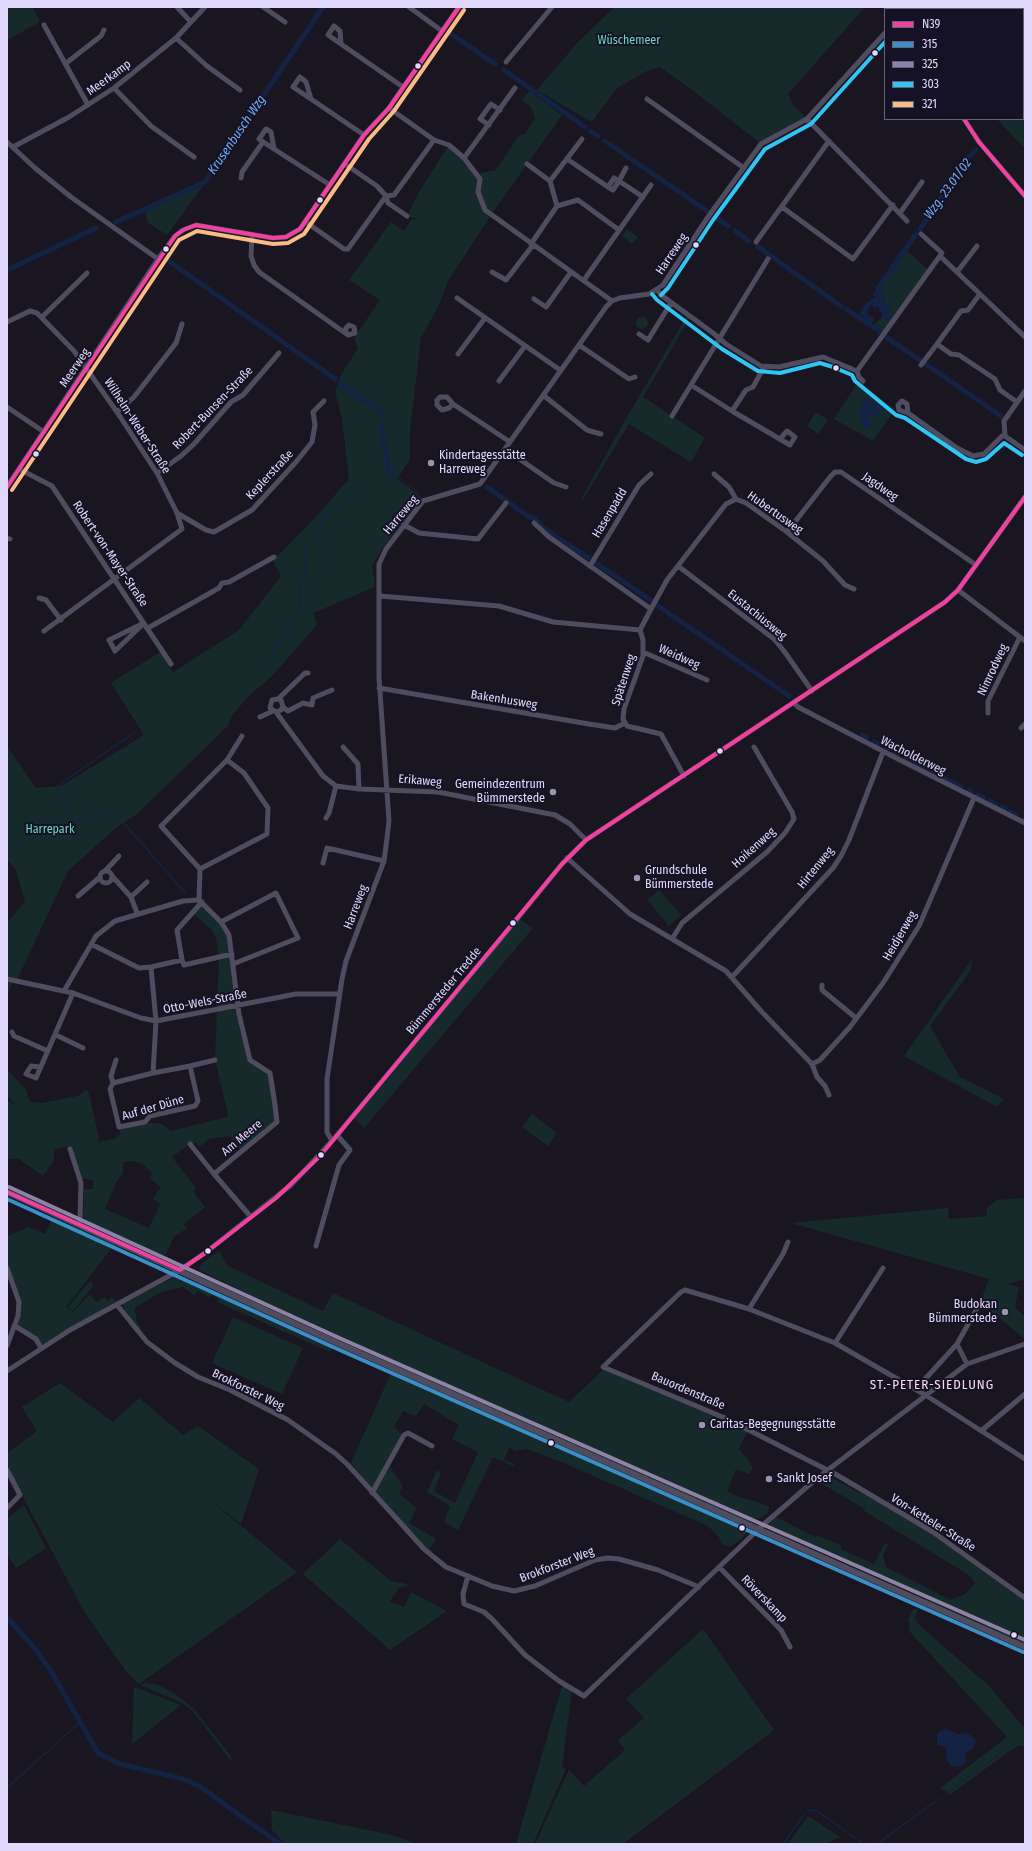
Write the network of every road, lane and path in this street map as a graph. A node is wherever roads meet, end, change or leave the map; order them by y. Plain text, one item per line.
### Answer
1 (177, 7) edge
2 (205, 7) edge
3 (263, 7) edge
4 (409, 7) edge
5 (460, 7) edge
6 (552, 7) edge
7 (191, 22) junction
8 (285, 22) dead end
9 (44, 25) dead end
10 (104, 30) dead end
11 (442, 31) junction
12 (884, 34) edge
13 (176, 38) junction
14 (341, 44) dead end
15 (506, 62) dead end
16 (65, 64) junction
17 (403, 87) junction
18 (114, 88) junction
19 (515, 88) dead end
20 (240, 90) dead end
21 (311, 98) dead end
22 (647, 99) dead end
23 (88, 105) junction
24 (389, 108) junction
25 (500, 110) junction
26 (806, 119) junction
27 (965, 120) edge
28 (489, 125) junction
29 (364, 135) junction
30 (582, 139) dead end
31 (434, 140) junction
32 (829, 141) junction
33 (7, 142) edge
34 (263, 142) junction
35 (13, 147) junction
36 (274, 149) junction
37 (194, 157) dead end
38 (464, 158) junction
39 (567, 159) junction
40 (345, 164) junction
41 (527, 164) dead end
42 (626, 168) dead end
43 (744, 168) junction
44 (241, 178) dead end
45 (550, 181) junction
46 (620, 181) junction
47 (922, 182) dead end
48 (330, 185) junction
49 (651, 185) dead end
50 (386, 196) junction
51 (642, 196) junction
52 (1025, 196) edge
53 (893, 205) junction
54 (558, 206) junction
55 (782, 207) junction
56 (900, 213) junction
57 (407, 216) dead end
58 (907, 221) dead end
59 (306, 222) junction
60 (619, 230) junction
61 (921, 234) dead end
62 (252, 235) junction
63 (756, 242) dead end
64 (532, 244) junction
65 (977, 246) dead end
66 (940, 256) junction
67 (158, 258) junction
68 (768, 259) dead end
69 (492, 272) dead end
70 (571, 272) junction
71 (957, 272) junction
72 (87, 273) dead end
73 (584, 280) junction
74 (657, 290) junction
75 (980, 294) junction
76 (457, 298) dead end
77 (534, 299) dead end
78 (612, 301) junction
79 (672, 303) junction
80 (42, 317) junction
81 (485, 318) junction
82 (7, 322) edge
83 (182, 324) dead end
84 (346, 333) dead end
85 (639, 334) dead end
86 (1025, 337) edge
87 (720, 339) junction
88 (937, 344) junction
89 (579, 345) junction
90 (525, 346) junction
91 (279, 353) dead end
92 (458, 354) dead end
93 (921, 365) dead end
94 (87, 367) junction
95 (764, 367) junction
96 (560, 370) junction
97 (857, 371) junction
98 (635, 377) dead end
99 (498, 381) dead end
100 (863, 381) dead end
101 (691, 385) junction
102 (1025, 391) edge
103 (543, 395) junction
104 (324, 401) dead end
105 (1018, 402) junction
106 (453, 404) dead end
107 (7, 407) edge
108 (732, 411) junction
109 (117, 412) junction
110 (908, 413) dead end
111 (672, 416) dead end
112 (44, 432) junction
113 (601, 434) dead end
114 (1005, 436) junction
115 (780, 439) dead end
116 (510, 442) junction
117 (505, 449) junction
118 (1025, 450) edge
119 (19, 469) junction
120 (157, 472) junction
121 (651, 474) dead end
122 (714, 474) dead end
123 (7, 487) edge
124 (566, 487) dead end
125 (1025, 497) edge
126 (736, 499) junction
127 (506, 503) dead end
128 (177, 513) junction
129 (193, 523) junction
130 (534, 523) dead end
131 (404, 524) junction
132 (182, 529) junction
133 (787, 532) junction
134 (274, 557) dead end
135 (590, 566) junction
136 (678, 566) junction
137 (976, 566) junction
138 (115, 579) junction
139 (854, 589) dead end
140 (958, 590) junction
141 (380, 596) junction
142 (39, 598) dead end
143 (651, 609) junction
144 (61, 620) junction
145 (146, 625) junction
146 (640, 630) junction
147 (44, 631) dead end
148 (1023, 639) edge
149 (643, 652) junction
150 (171, 664) dead end
151 (308, 672) dead end
152 (707, 680) dead end
153 (379, 688) junction
154 (332, 690) dead end
155 (812, 690) junction
156 (278, 699) junction
157 (794, 703) junction
158 (283, 707) junction
159 (275, 711) junction
160 (988, 713) dead end
161 (260, 717) dead end
162 (624, 723) junction
163 (242, 736) dead end
164 (754, 746) dead end
165 (343, 747) dead end
166 (883, 752) junction
167 (227, 760) junction
168 (684, 776) junction
169 (336, 786) junction
170 (359, 789) junction
171 (386, 789) junction
172 (974, 798) junction
173 (326, 818) dead end
174 (1025, 823) edge
175 (586, 840) junction
176 (119, 856) dead end
177 (567, 858) junction
178 (384, 861) junction
179 (323, 863) dead end
180 (200, 869) junction
181 (105, 871) junction
182 (112, 876) junction
183 (100, 877) junction
184 (147, 882) dead end
185 (78, 896) dead end
186 (131, 897) junction
187 (200, 901) junction
188 (136, 913) junction
189 (221, 922) junction
190 (672, 939) junction
191 (91, 944) junction
192 (232, 954) junction
193 (182, 960) junction
194 (233, 964) junction
195 (151, 967) junction
196 (732, 977) junction
197 (7, 978) edge
198 (822, 985) dead end
199 (64, 991) junction
200 (73, 993) junction
201 (340, 994) junction
202 (238, 1006) junction
203 (856, 1018) junction
204 (156, 1021) junction
205 (12, 1032) dead end
206 (56, 1035) junction
207 (83, 1048) dead end
208 (48, 1051) junction
209 (116, 1060) dead end
210 (216, 1060) dead end
211 (812, 1064) junction
212 (190, 1066) junction
213 (40, 1067) dead end
214 (152, 1073) junction
215 (113, 1083) junction
216 (829, 1095) dead end
217 (337, 1135) junction
218 (332, 1141) junction
219 (190, 1144) dead end
220 (70, 1149) dead end
221 (214, 1174) junction
222 (7, 1192) edge
223 (251, 1217) junction
224 (78, 1225) junction
225 (788, 1242) dead end
226 (316, 1246) dead end
227 (7, 1268) edge
228 (883, 1268) dead end
229 (180, 1270) junction
230 (980, 1303) dead end
231 (117, 1305) junction
232 (749, 1308) junction
233 (15, 1326) junction
234 (835, 1343) junction
235 (957, 1344) junction
236 (1025, 1344) edge
237 (7, 1346) edge
238 (41, 1348) junction
239 (967, 1364) junction
240 (7, 1371) edge
241 (916, 1390) junction
242 (1025, 1394) edge
243 (927, 1396) junction
244 (404, 1426) dead end
245 (981, 1431) junction
246 (406, 1433) junction
247 (432, 1446) dead end
248 (1025, 1459) edge
249 (7, 1470) edge
250 (827, 1471) junction
251 (372, 1493) junction
252 (7, 1508) edge
253 (760, 1529) junction
254 (720, 1568) junction
255 (468, 1576) junction
256 (699, 1587) junction
257 (1025, 1598) edge
258 (790, 1647) dead end
259 (1025, 1647) edge

1 - 7 street
2 - 7 street, Meerkamp
3 - 8 street
4 - 11 street
5 - 11 street, Meerweg
6 - 15 street
7 - 13 street, Meerkamp
9 - 16 street
10 - 16 street
11 - 17 street, Meerweg
12 - 26 street, Harreweg
13 - 18 street, Meerkamp
13 - 20 street
14 - 17 street
16 - 23 street
17 - 24 street, Meerweg
18 - 23 street, Meerkamp
18 - 37 street
19 - 25 street
21 - 29 street
22 - 43 street
23 - 35 street, Meerkamp
24 - 29 street, Meerweg
24 - 31 street
25 - 28 street
25 - 28 street
26 - 32 street
26 - 43 street, Harreweg
27 - 52 street
28 - 38 street
29 - 40 street, Meerweg
30 - 39 street
31 - 38 street
31 - 50 street
32 - 53 street
32 - 55 street
33 - 35 street
34 - 36 street
34 - 36 street
34 - 44 street
35 - 67 street
36 - 48 street
38 - 64 street
39 - 45 street
39 - 46 street
40 - 48 street, Meerweg
40 - 50 street
41 - 45 street
42 - 46 street
43 - 74 street, Harreweg
45 - 54 street
46 - 51 street
47 - 56 street
48 - 59 street, Meerweg
49 - 51 street
50 - 57 street
50 - 59 street
51 - 60 street
53 - 55 street
53 - 56 street
54 - 60 street
54 - 64 street
55 - 63 street
56 - 58 street
59 - 62 street, Meerweg
60 - 73 street
61 - 66 street
62 - 67 street, Meerweg
62 - 84 street
64 - 69 street
64 - 70 street
65 - 71 street
66 - 71 street
66 - 97 street
67 - 94 street, Meerweg
68 - 87 street
70 - 73 street
70 - 77 street
71 - 75 street
72 - 80 street
73 - 78 street
74 - 78 street, Harreweg
74 - 79 street
75 - 86 street
75 - 88 street
76 - 81 street
78 - 89 street, Harreweg
79 - 85 street
79 - 87 street
80 - 82 street
80 - 94 street, Wilhelm-Weber-Straße
81 - 90 street
81 - 92 street
83 - 109 street
87 - 95 street
87 - 101 street
88 - 93 street
88 - 105 street
89 - 96 street, Harreweg
89 - 98 street
90 - 96 street
90 - 99 street
91 - 120 street, Robert-Bunsen-Straße
94 - 109 street, Wilhelm-Weber-Straße
94 - 112 street, Meerweg
95 - 97 street
95 - 108 street
96 - 103 street, Harreweg
97 - 100 street
101 - 108 street
101 - 111 street
102 - 105 street
103 - 113 street
103 - 116 street, Harreweg
104 - 129 street, Keplerstraße
105 - 114 street
106 - 116 street
107 - 112 street
108 - 115 street
109 - 120 street, Wilhelm-Weber-Straße
110 - 114 street
112 - 119 street, Meerweg
114 - 118 street
116 - 117 street, Harreweg
117 - 124 street
117 - 131 street, Harreweg
119 - 123 street, Meerweg
119 - 138 street, Robert-von-Mayer-Straße
120 - 128 street, Wilhelm-Weber-Straße
121 - 135 street, Hasenpadd
122 - 126 street
125 - 137 street, Bümmersteder Tredde
126 - 133 street, Hubertusweg
126 - 136 street, Hubertusweg
127 - 131 street
128 - 129 street, Keplerstraße
128 - 132 street, Wilhelm-Weber-Straße
129 - 132 street
130 - 135 street
131 - 141 street, Harreweg
132 - 138 street
133 - 137 street, Jagdweg
133 - 139 street, Hubertusweg
134 - 145 street
135 - 143 street
136 - 143 street, Hubertusweg
136 - 155 street, Eustachiusweg
137 - 140 street, Bümmersteder Tredde
138 - 144 street
138 - 145 street, Robert-von-Mayer-Straße
140 - 148 street
140 - 155 street, Bümmersteder Tredde
141 - 146 street
141 - 153 street, Harreweg
142 - 144 street
143 - 146 street
144 - 147 street
145 - 145 street
145 - 150 street, Robert-von-Mayer-Straße
146 - 149 street, Spätenweg
148 - 160 street, Nimrodweg
149 - 152 street, Weidweg
149 - 162 street, Spätenweg
151 - 156 street
153 - 162 street, Bakenhusweg
153 - 171 street, Harreweg
154 - 158 street
155 - 157 street, Bümmersteder Tredde
156 - 158 street
156 - 159 street
157 - 166 street, Wacholderweg
157 - 168 street, Bümmersteder Tredde
158 - 159 street
159 - 161 street
159 - 169 street
162 - 168 street, Spätenweg
163 - 167 street
164 - 190 street, Hoikenweg
165 - 170 street
166 - 172 street, Wacholderweg
166 - 196 street, Hirtenweg
167 - 180 street
167 - 180 street
168 - 175 street, Bümmersteder Tredde
169 - 170 street, Erikaweg
169 - 173 street
170 - 171 street, Erikaweg
171 - 175 street, Erikaweg
171 - 178 street, Harreweg
172 - 174 street, Wacholderweg
172 - 203 street, Heidjerweg
175 - 177 street, Bümmersteder Tredde
176 - 181 street
177 - 190 street
177 - 217 street, Bümmersteder Tredde
178 - 179 street
178 - 201 street, Harreweg
180 - 187 street
181 - 182 street
181 - 183 street
182 - 183 street
182 - 186 street
183 - 185 street
184 - 186 street
186 - 188 street
187 - 188 street
187 - 189 street
187 - 193 street
188 - 191 street
189 - 192 street
189 - 194 street
190 - 196 street
191 - 195 street
191 - 199 street
192 - 193 street
192 - 194 street
193 - 195 street
194 - 202 street
195 - 204 street
196 - 211 street
197 - 199 street, Otto-Wels-Straße
198 - 203 street
199 - 200 street, Otto-Wels-Straße
200 - 204 street, Otto-Wels-Straße
200 - 206 street
201 - 202 street, Otto-Wels-Straße
201 - 218 street
202 - 204 street, Otto-Wels-Straße
202 - 221 street, Am Meere
203 - 211 street, Heidjerweg
204 - 214 street
205 - 208 street
206 - 207 street
206 - 208 street
208 - 213 street
209 - 215 street, Auf der Düne
210 - 212 street
211 - 216 street
212 - 214 street
212 - 215 street, Auf der Düne
214 - 215 street
217 - 218 street, Bümmersteder Tredde
217 - 226 street
218 - 223 street, Bümmersteder Tredde
219 - 221 street
220 - 224 street
221 - 223 street
222 - 224 street
223 - 229 street, Bümmersteder Tredde
224 - 229 street
225 - 232 street
227 - 233 street
228 - 234 street
229 - 231 street, Bümmersteder Tredde
229 - 253 street
230 - 235 street
231 - 238 street, Bümmersteder Tredde
231 - 251 street, Brokforster Weg
232 - 234 street
232 - 250 street, Bauordenstraße
233 - 237 street
233 - 238 street
234 - 241 street
235 - 239 street
235 - 241 street
236 - 239 street
238 - 240 street, Bümmersteder Tredde
239 - 243 street
241 - 243 street
242 - 245 street
243 - 245 street
243 - 250 street
244 - 246 street
245 - 248 street
246 - 247 street
246 - 251 street
249 - 252 street
250 - 253 street
250 - 257 street, Von-Ketteler-Straße
251 - 255 street, Brokforster Weg
253 - 254 street
253 - 259 street
254 - 256 street
254 - 258 street, Röverskamp
255 - 256 street, Brokforster Weg
255 - 256 street

